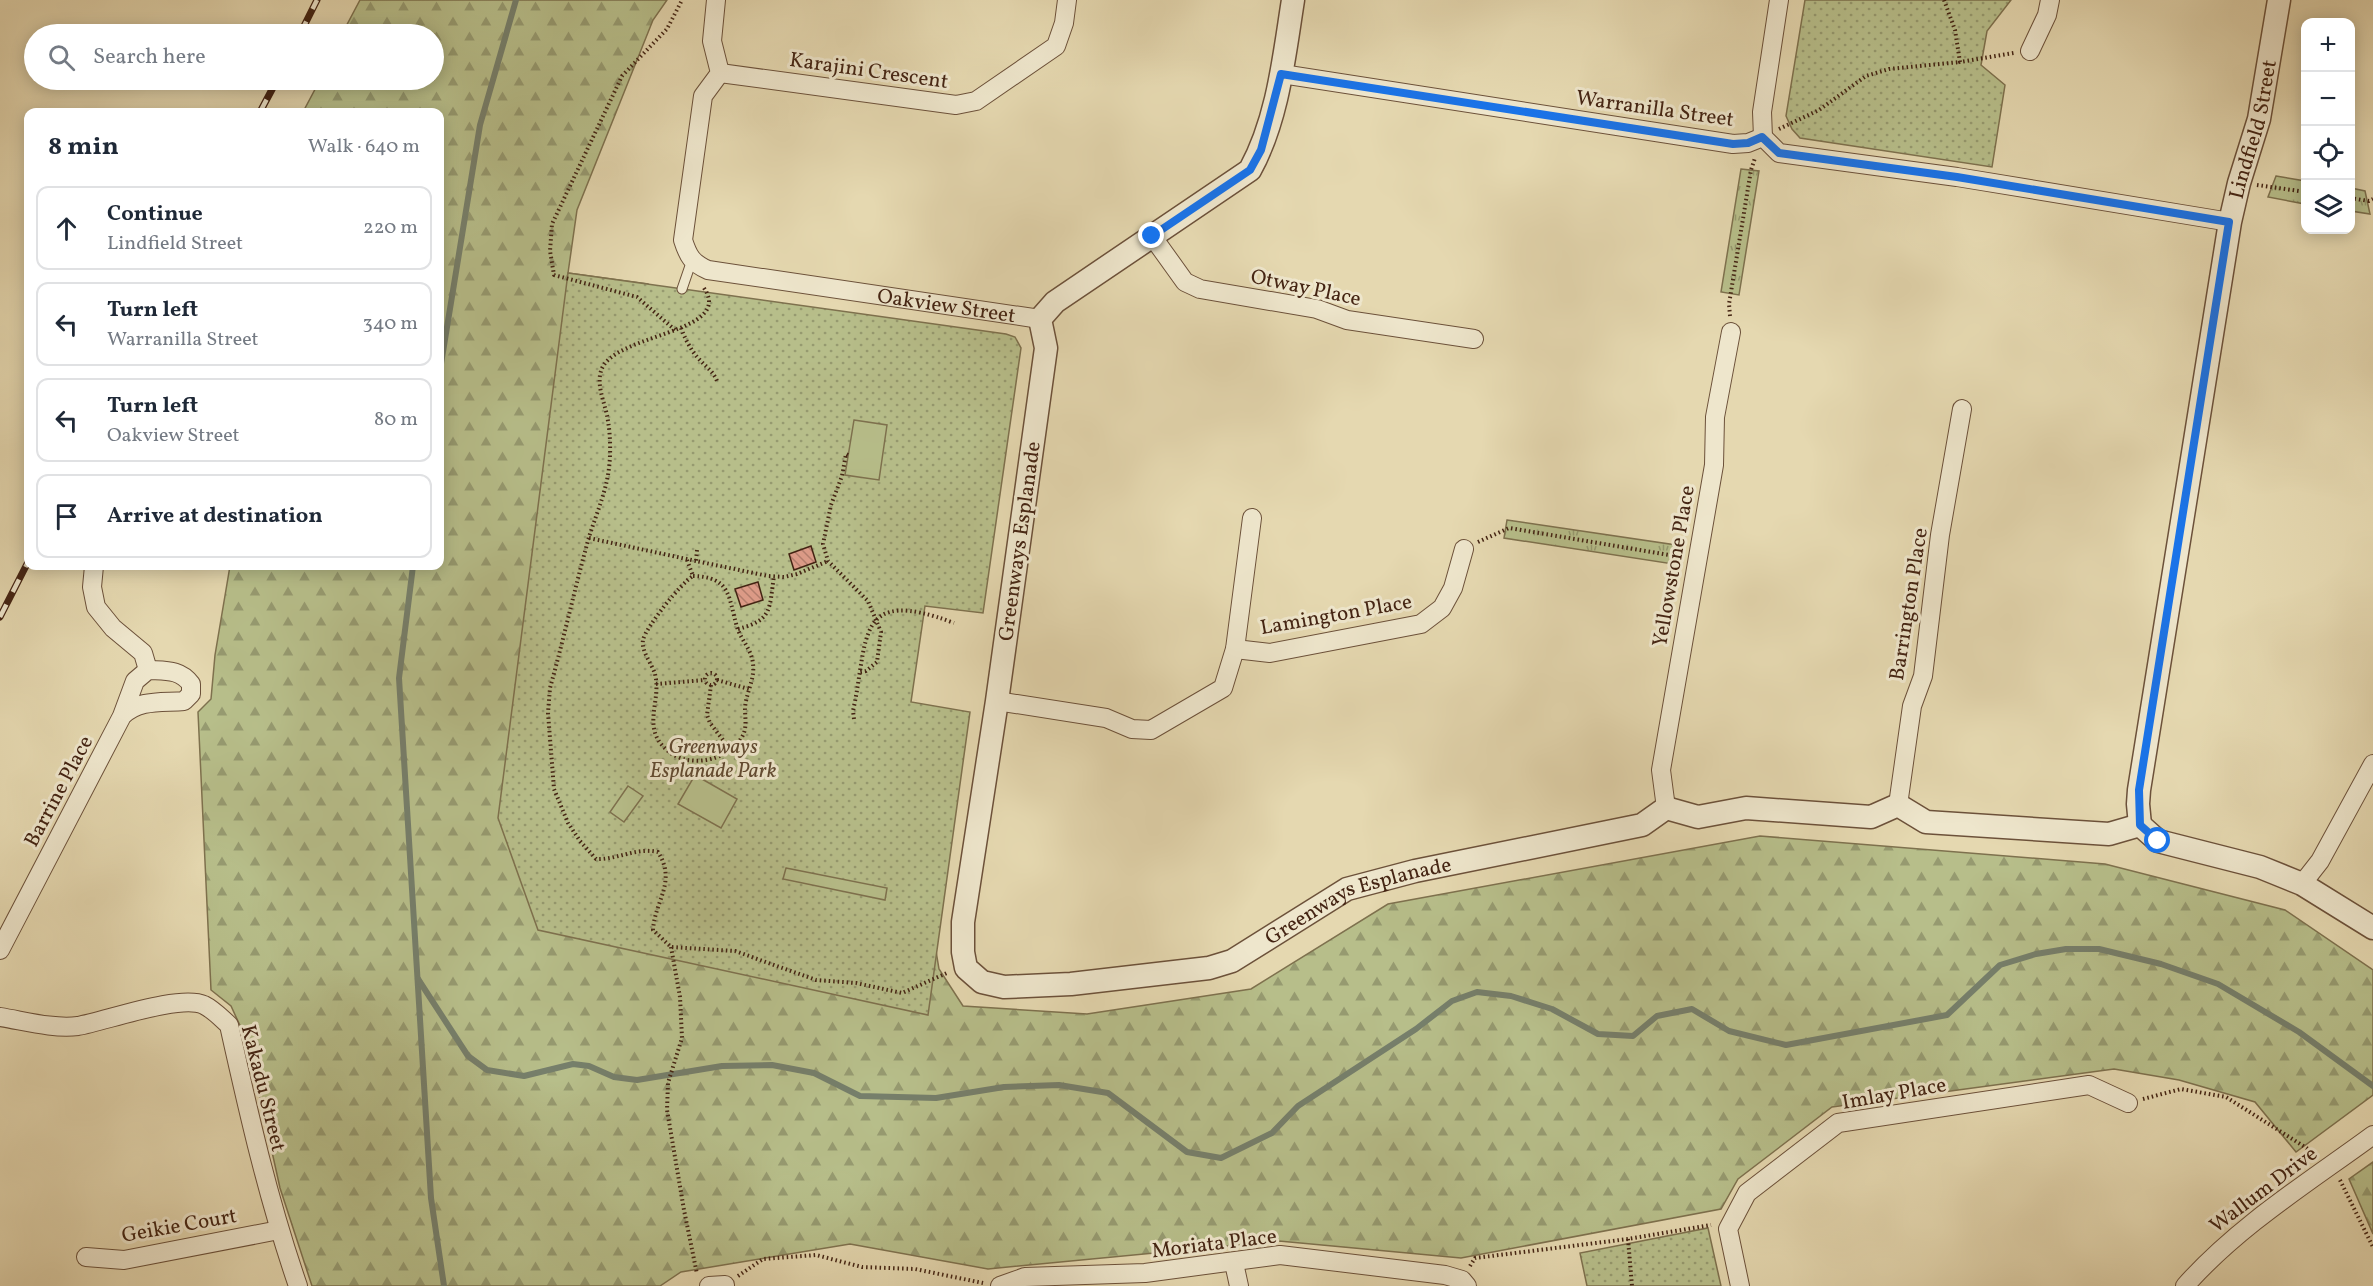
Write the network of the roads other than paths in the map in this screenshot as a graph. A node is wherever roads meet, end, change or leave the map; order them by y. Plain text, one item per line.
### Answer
1 (716, 0) edge
2 (1067, 0) edge
3 (1293, 0) edge
4 (1779, 0) edge
5 (2050, 0) edge
6 (2279, 0) edge
7 (2030, 51) road end
8 (720, 73) junction
9 (1281, 74) junction
10 (1762, 137) junction
11 (2229, 222) junction
12 (1152, 236) junction
13 (694, 262) junction
14 (682, 289) dead end
15 (1040, 319) junction
16 (1731, 332) road end
17 (1474, 339) dead end
18 (1962, 409) dead end
19 (1252, 518) dead end
20 (1464, 549) road end
21 (94, 570) edge
22 (1235, 650) junction
23 (148, 670) junction
24 (997, 701) junction
25 (122, 716) junction
26 (2373, 764) edge
27 (1898, 805) junction
28 (1666, 808) junction
29 (2140, 825) junction
30 (2302, 884) junction
31 (2373, 928) edge
32 (0, 950) edge
33 (0, 1017) edge
34 (2128, 1103) road end
35 (2373, 1135) edge
36 (279, 1230) junction
37 (86, 1257) dead end
38 (1234, 1263) junction
39 (1465, 1283) edge
40 (993, 1285) edge
41 (298, 1286) edge
42 (1239, 1286) edge
43 (1740, 1286) edge
44 (2185, 1286) edge

1 - 8 street
2 - 8 street, Karajini Crescent
3 - 9 street, Oakview Street
4 - 10 street
5 - 7 street
6 - 11 street, Lindfield Street
8 - 13 street
9 - 10 street, Warranilla Street
9 - 12 street, Oakview Street
10 - 11 street, Warranilla Street
11 - 29 street, Lindfield Street
12 - 15 street, Oakview Street
12 - 17 street, Otway Place
13 - 14 lane
13 - 15 street, Oakview Street
15 - 24 street, Greenways Esplanade
16 - 28 street, Yellowstone Place
18 - 27 street, Barrington Place
19 - 22 street
20 - 22 street, Lamington Place
21 - 23 street
22 - 24 street, Lamington Place
23 - 25 street, Barrine Place
23 - 25 street
24 - 28 street, Greenways Esplanade
25 - 32 street, Barrine Place
26 - 30 street
27 - 28 street
27 - 29 street
29 - 30 street
30 - 31 street
33 - 36 street, Kakadu Street
34 - 43 street, Imlay Place
35 - 44 street, Wallum Drive
36 - 37 street, Geikie Court
36 - 41 street, Kakadu Street
38 - 39 street, Moriata Place
38 - 40 street, Moriata Place
38 - 42 street

